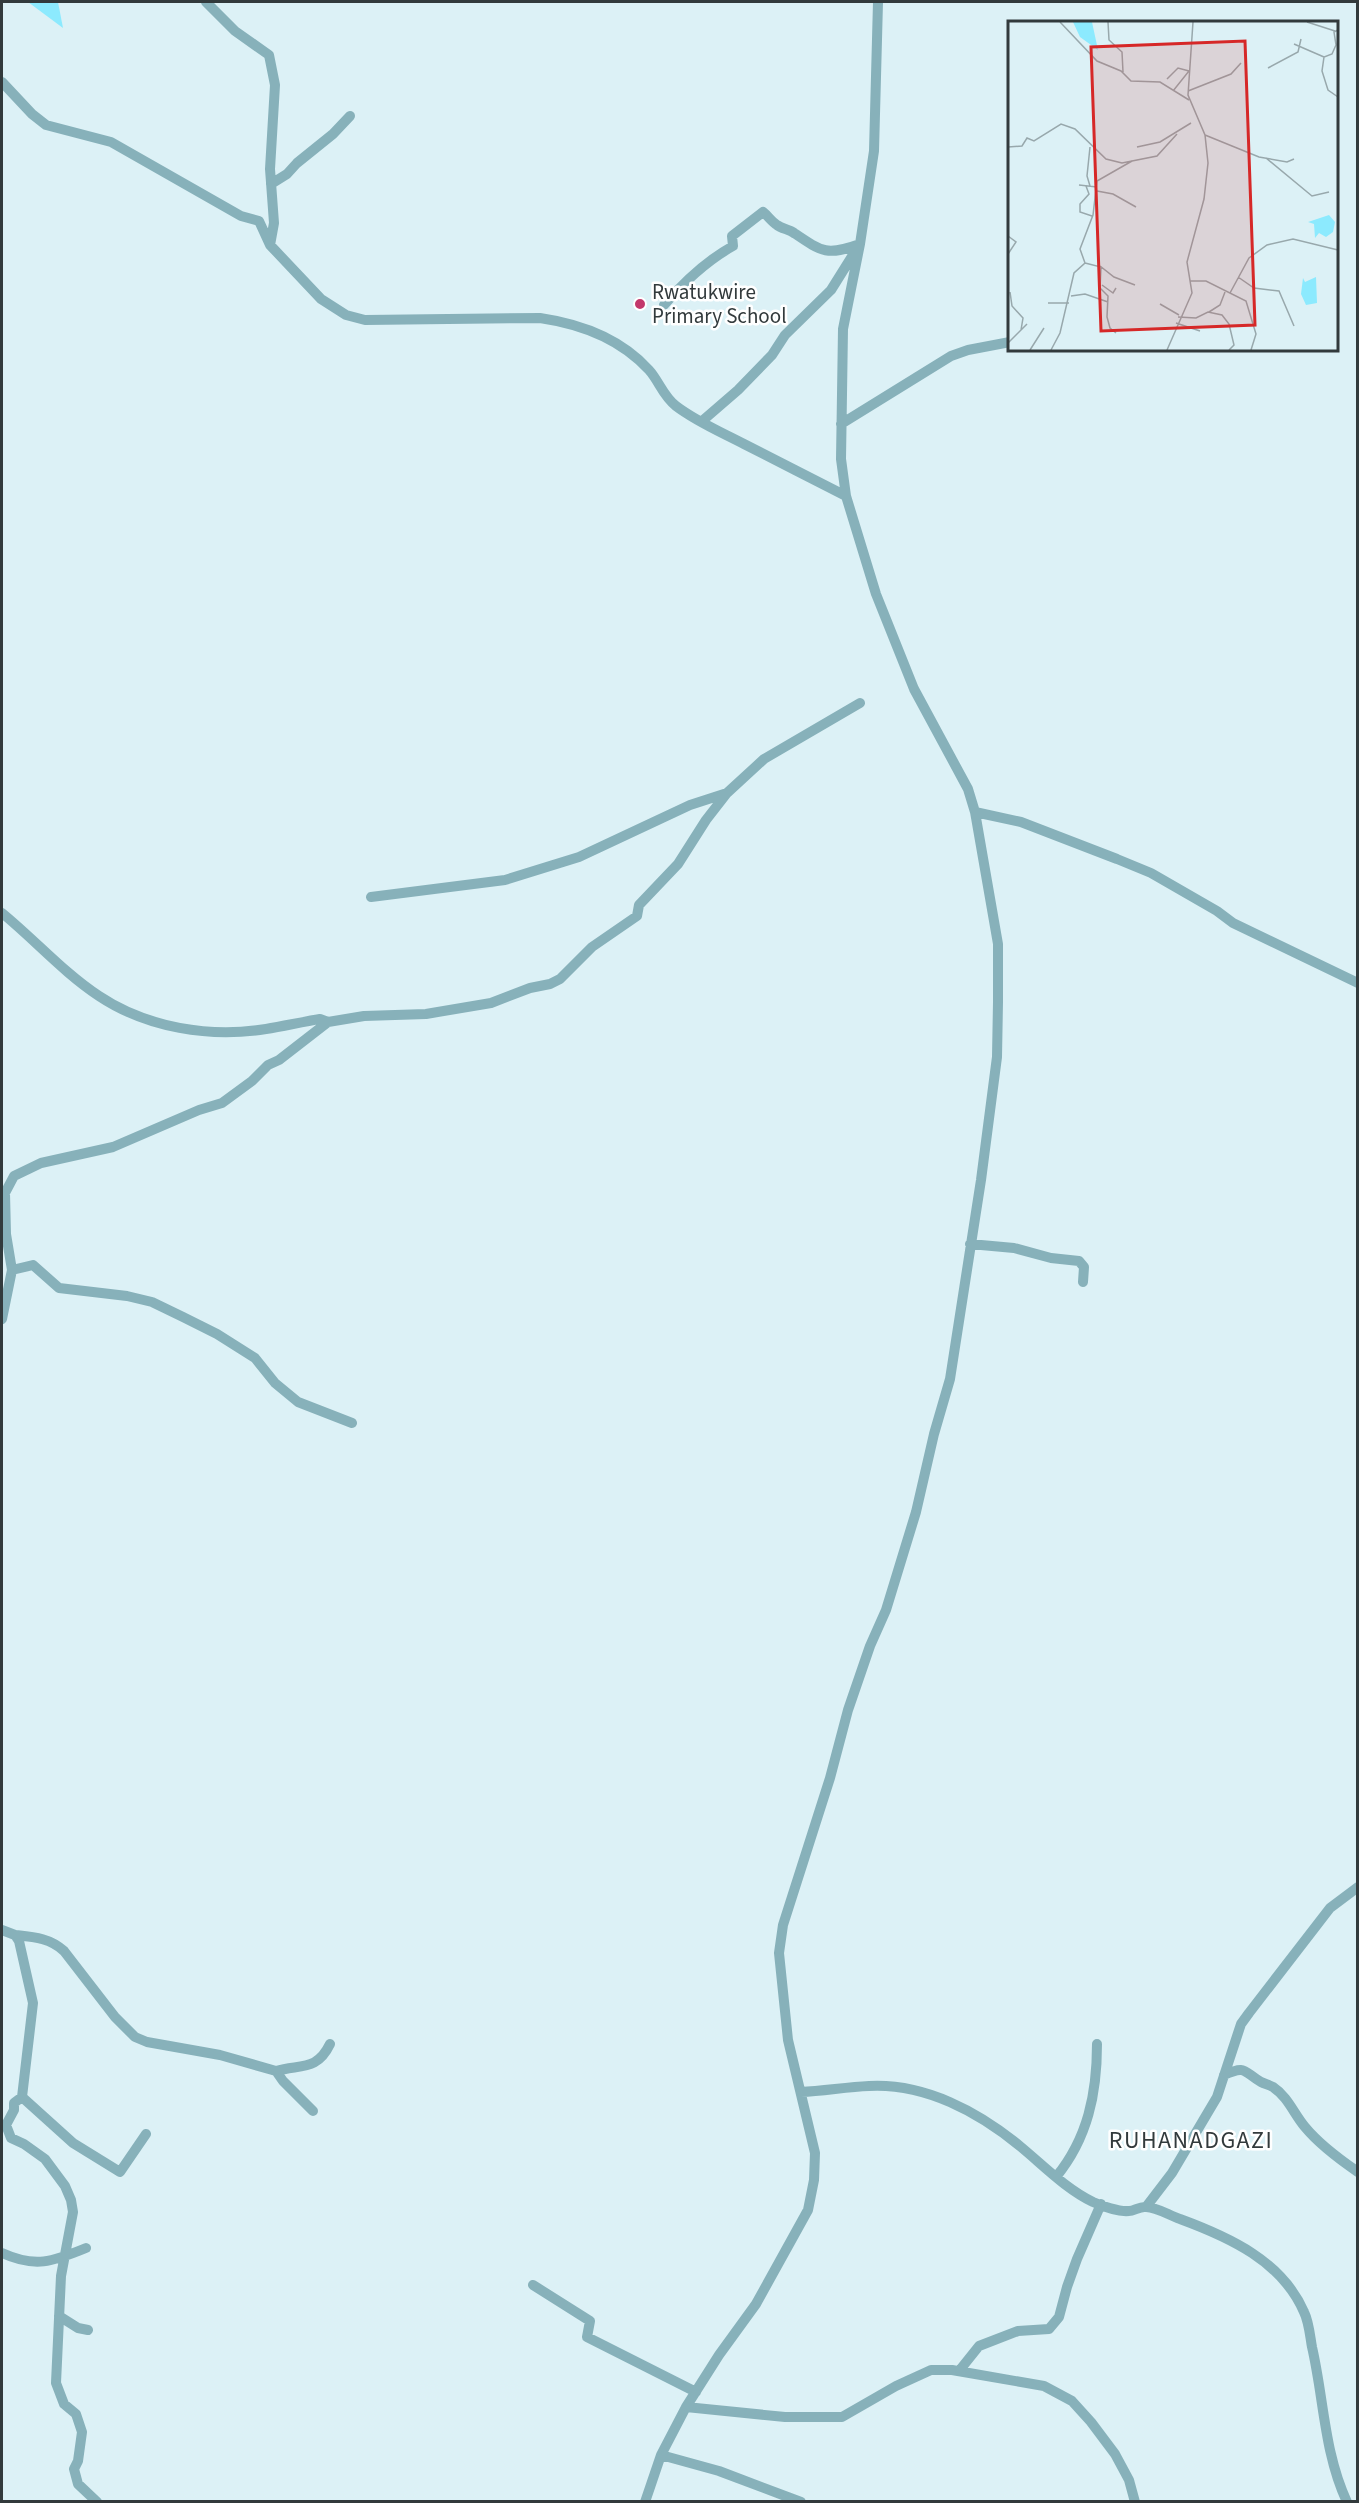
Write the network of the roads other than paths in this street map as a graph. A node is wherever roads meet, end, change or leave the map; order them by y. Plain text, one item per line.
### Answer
1 (206, 2) edge
2 (878, 2) edge
3 (2, 82) edge
4 (350, 116) dead end
5 (271, 184) junction
6 (860, 244) junction
7 (270, 245) junction
8 (664, 305) dead end
9 (1008, 342) edge
10 (701, 422) junction
11 (841, 424) junction
12 (846, 496) junction
13 (860, 703) dead end
14 (727, 793) junction
15 (975, 812) junction
16 (371, 897) dead end
17 (2, 914) edge
18 (1358, 983) edge
19 (328, 1022) junction
20 (4, 1233) edge
21 (970, 1244) junction
22 (12, 1270) junction
23 (1083, 1282) dead end
24 (2, 1319) edge
25 (352, 1423) dead end
26 (1358, 1887) edge
27 (2, 1930) edge
28 (15, 1935) junction
29 (330, 2044) dead end
30 (1097, 2044) dead end
31 (276, 2071) junction
32 (1224, 2075) junction
33 (801, 2092) junction
34 (22, 2097) junction
35 (313, 2111) dead end
36 (146, 2134) dead end
37 (1358, 2172) edge
38 (1056, 2177) junction
39 (1101, 2204) junction
40 (1146, 2207) junction
41 (86, 2248) dead end
42 (2, 2253) edge
43 (66, 2257) junction
44 (533, 2285) dead end
45 (59, 2316) junction
46 (88, 2330) dead end
47 (960, 2371) junction
48 (696, 2392) junction
49 (686, 2407) junction
50 (661, 2455) junction
51 (98, 2502) edge
52 (645, 2502) edge
53 (801, 2502) edge
54 (1135, 2502) edge
55 (1347, 2502) edge

1 - 5 street
2 - 6 street
3 - 7 street
4 - 5 street
5 - 7 street
6 - 8 street
6 - 10 street
6 - 11 street
7 - 10 street
9 - 11 street
10 - 12 street
11 - 12 street
12 - 15 street
13 - 14 street
14 - 16 street
14 - 19 street
15 - 18 street
15 - 21 street
17 - 19 street
19 - 20 street
20 - 22 street
21 - 23 street
21 - 33 street
22 - 24 street
22 - 25 street
26 - 32 street
27 - 28 street
28 - 31 street
28 - 34 street
29 - 31 street
30 - 38 street
31 - 35 street
32 - 37 street
32 - 40 street
33 - 38 street
33 - 48 street
34 - 36 street
34 - 43 street
38 - 39 street
39 - 40 street
39 - 47 street
40 - 55 street
41 - 43 street
42 - 43 street
43 - 45 street
44 - 48 street
45 - 46 street
45 - 51 street
47 - 49 street
47 - 54 street
48 - 49 street
49 - 50 street
50 - 52 street
50 - 53 street

